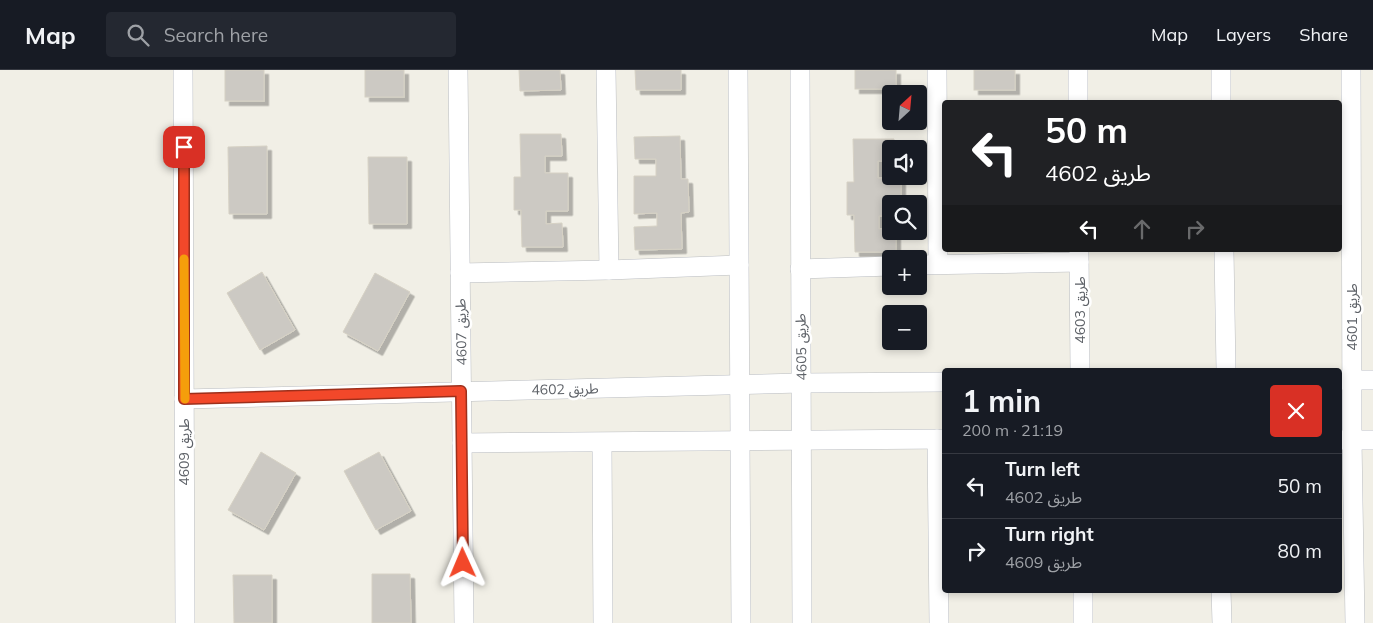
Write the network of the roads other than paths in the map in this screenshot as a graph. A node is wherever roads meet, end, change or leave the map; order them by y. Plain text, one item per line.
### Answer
1 (184, 70) edge
2 (458, 70) edge
3 (606, 70) edge
4 (738, 70) edge
5 (800, 70) edge
6 (937, 70) edge
7 (1078, 70) edge
8 (1221, 70) edge
9 (1351, 70) edge
10 (1078, 100) edge
11 (1221, 100) edge
12 (1346, 116) edge
13 (1224, 252) edge
14 (1079, 256) edge
15 (938, 264) junction
16 (927, 265) edge
17 (739, 266) junction
18 (882, 266) edge
19 (800, 269) junction
20 (609, 270) junction
21 (460, 273) junction
22 (1080, 368) edge
23 (1226, 368) edge
24 (1346, 380) edge
25 (1373, 380) edge
26 (942, 382) edge
27 (802, 384) junction
28 (739, 385) junction
29 (461, 391) junction
30 (184, 399) junction
31 (941, 439) edge
32 (801, 440) junction
33 (1346, 440) edge
34 (1373, 440) edge
35 (602, 442) junction
36 (740, 442) junction
37 (462, 443) junction
38 (1083, 593) edge
39 (1221, 593) edge
40 (185, 623) edge
41 (464, 623) edge
42 (603, 623) edge
43 (741, 623) edge
44 (802, 623) edge
45 (939, 623) edge
46 (1083, 623) edge
47 (1222, 623) edge
48 (1356, 623) edge

1 - 30 street, طريق 4609
2 - 21 street, طريق 4607
3 - 20 street
4 - 17 street
5 - 19 street, طريق 4605
6 - 15 street
7 - 10 street
8 - 11 street
9 - 12 street, طريق 4601
12 - 24 street, طريق 4601
13 - 23 street
14 - 15 street
14 - 22 street, طريق 4603
15 - 16 street
17 - 20 street
17 - 28 street
18 - 19 street
19 - 27 street, طريق 4605
20 - 21 street
21 - 29 street, طريق 4607
24 - 25 street
24 - 33 street, طريق 4601
26 - 27 street, طريق 4602
27 - 28 street, طريق 4602
27 - 32 street, طريق 4605
28 - 29 street, طريق 4602
28 - 36 street
29 - 30 street, طريق 4602
29 - 37 street, طريق 4607
30 - 40 street, طريق 4609
31 - 32 street
31 - 45 street
32 - 36 street
32 - 44 street, طريق 4605
33 - 34 street
33 - 48 street, طريق 4601
35 - 36 street
35 - 37 street
35 - 42 street
36 - 43 street
37 - 41 street, طريق 4607
38 - 46 street
39 - 47 street

